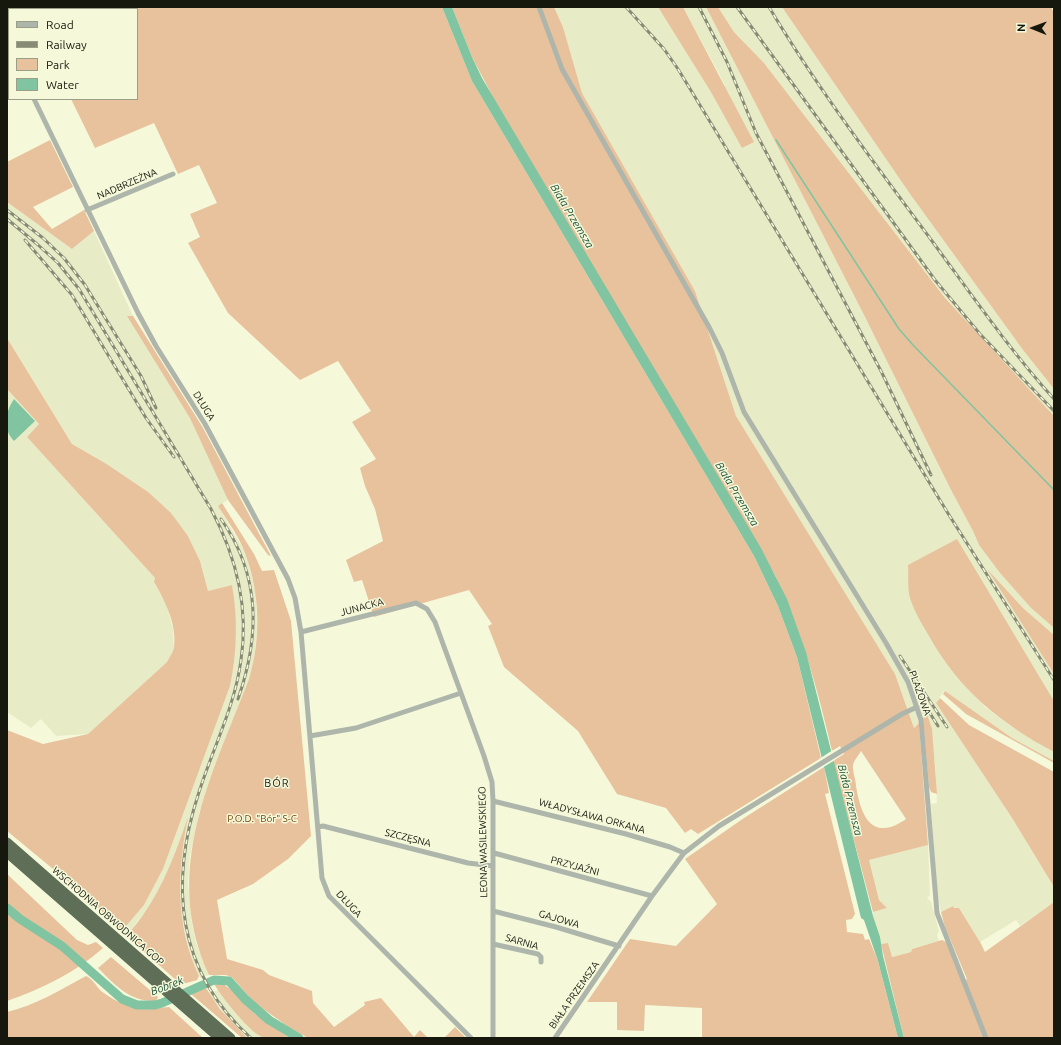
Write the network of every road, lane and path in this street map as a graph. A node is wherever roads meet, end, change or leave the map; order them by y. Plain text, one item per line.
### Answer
1 (539, 7) edge
2 (34, 100) edge
3 (173, 174) dead end
4 (87, 210) junction
5 (427, 609) joint
6 (301, 632) junction
7 (462, 693) junction
8 (917, 706) junction
9 (310, 736) junction
10 (494, 801) junction
11 (318, 827) junction
12 (7, 842) edge
13 (7, 853) edge
14 (494, 853) junction
15 (684, 853) junction
16 (493, 866) junction
17 (652, 896) junction
18 (493, 911) junction
19 (90, 921) junction
20 (492, 944) junction
21 (619, 946) junction
22 (541, 962) dead end
23 (219, 1038) edge
24 (231, 1038) edge
25 (470, 1038) edge
26 (492, 1038) edge
27 (556, 1038) edge
28 (986, 1038) edge

1 - 8 street, PLAŻOWA
2 - 4 street, DŁUGA
3 - 4 street, NADBRZEŻNA
4 - 6 street, DŁUGA
5 - 6 street, JUNACKA
5 - 7 street, LEONA WASILEWSKIEGO
6 - 9 street, DŁUGA
7 - 9 street
7 - 10 street, LEONA WASILEWSKIEGO
8 - 15 street, BIAŁA PRZEMSZA
8 - 28 street, PLAŻOWA
9 - 11 street, DŁUGA
10 - 14 street, LEONA WASILEWSKIEGO
10 - 15 street, WŁADYSŁAWA ORKANA
11 - 16 street, SZCZĘSNA
11 - 25 street, DŁUGA
12 - 19 highway, WSCHODNIA OBWODNICA GOP
13 - 19 highway, WSCHODNIA OBWODNICA GOP
14 - 16 street, LEONA WASILEWSKIEGO
14 - 17 street, PRZYJAŹNI
15 - 17 street, BIAŁA PRZEMSZA
16 - 18 street, LEONA WASILEWSKIEGO
17 - 21 street, BIAŁA PRZEMSZA
18 - 20 street, LEONA WASILEWSKIEGO
18 - 21 street, GAJOWA
19 - 23 highway, WSCHODNIA OBWODNICA GOP
19 - 24 highway, WSCHODNIA OBWODNICA GOP
20 - 22 street, SARNIA
20 - 26 street, LEONA WASILEWSKIEGO
21 - 27 street, BIAŁA PRZEMSZA

